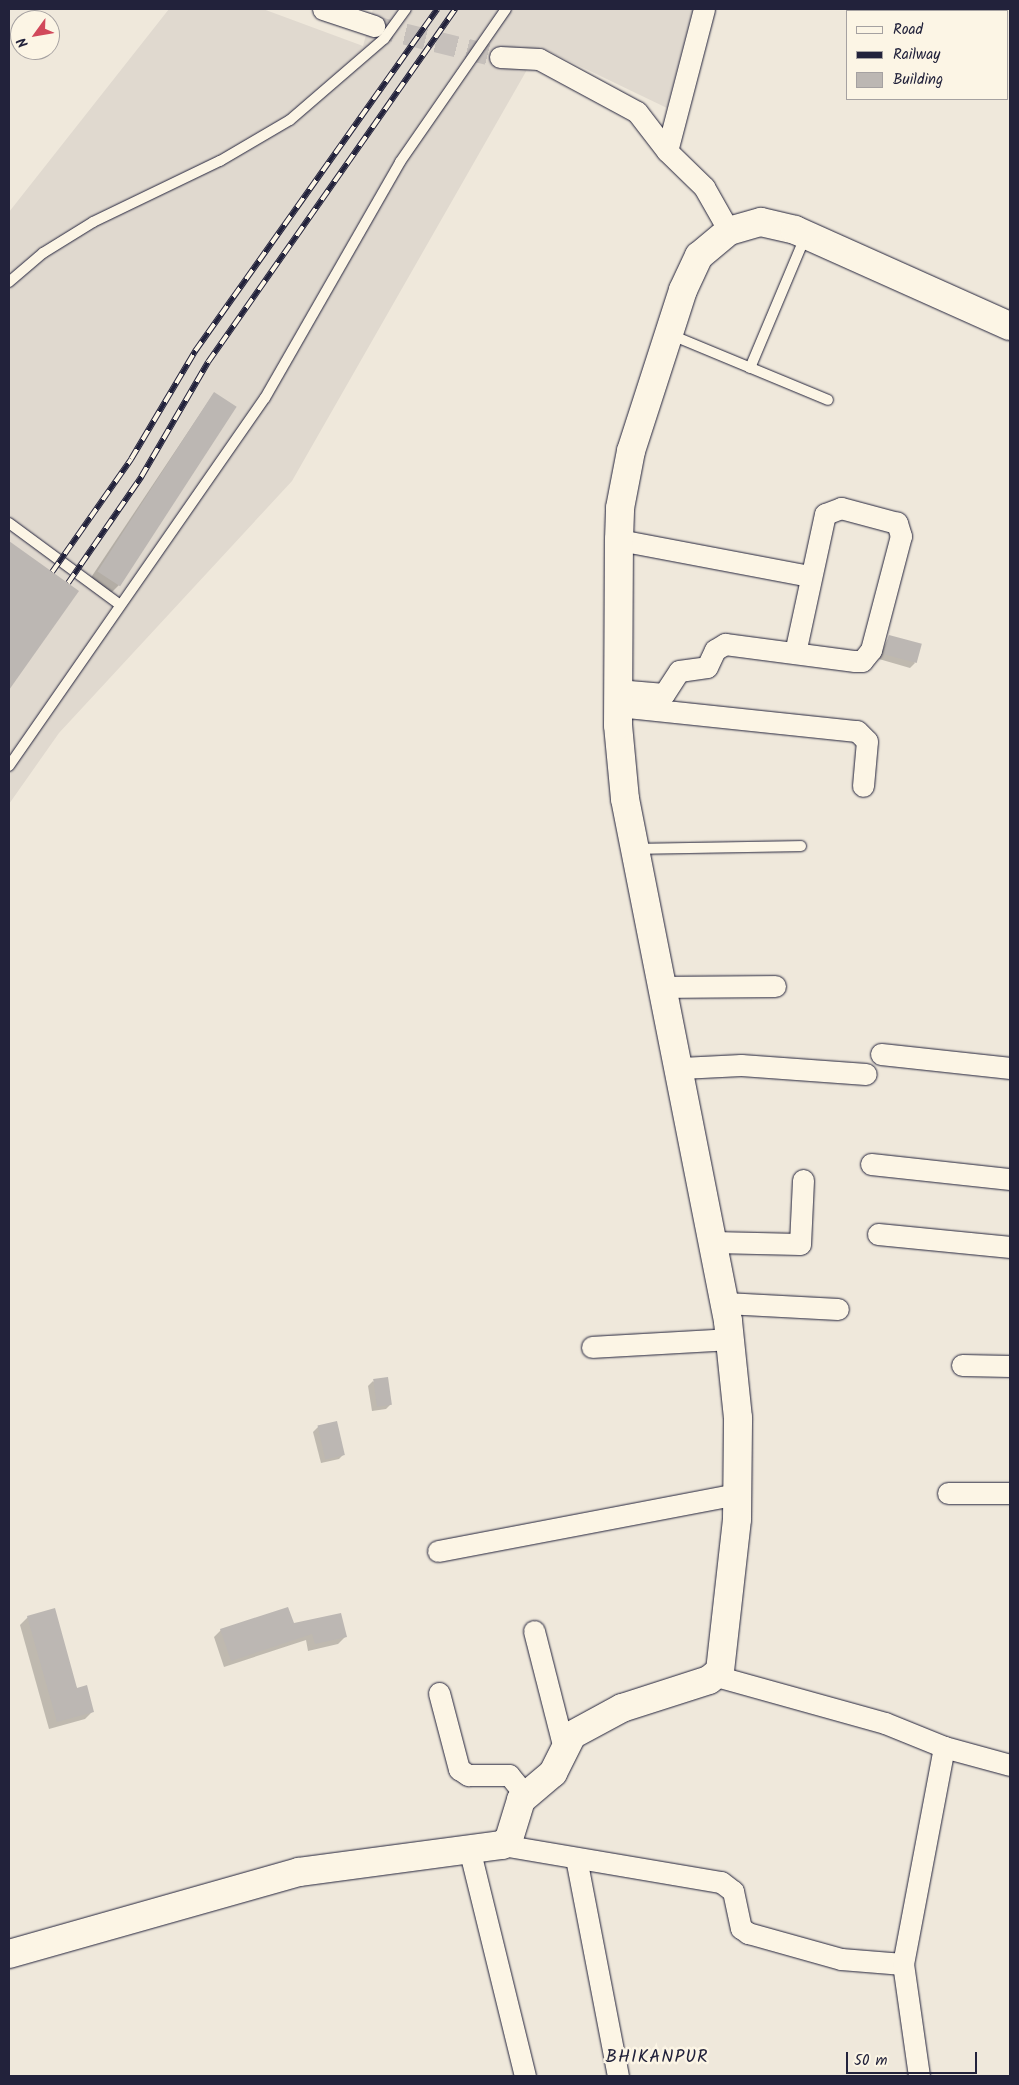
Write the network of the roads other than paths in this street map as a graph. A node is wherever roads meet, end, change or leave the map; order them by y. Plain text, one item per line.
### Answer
1 (323, 9) edge
2 (406, 9) edge
3 (506, 9) edge
4 (704, 9) edge
5 (374, 26) tunnel mouth
6 (500, 57) tunnel mouth
7 (666, 151) junction
8 (729, 231) junction
9 (806, 235) junction
10 (9, 282) edge
11 (1010, 326) edge
12 (668, 334) junction
13 (750, 368) junction
14 (828, 400) dead end
15 (9, 523) edge
16 (619, 540) junction
17 (810, 576) junction
18 (119, 604) junction
19 (795, 653) junction
20 (617, 698) junction
21 (9, 766) edge
22 (863, 786) dead end
23 (802, 846) dead end
24 (635, 849) junction
25 (775, 986) dead end
26 (664, 987) junction
27 (881, 1054) dead end
28 (681, 1068) junction
29 (1010, 1068) edge
30 (866, 1074) dead end
31 (871, 1164) dead end
32 (1010, 1179) edge
33 (803, 1180) dead end
34 (878, 1234) dead end
35 (713, 1242) junction
36 (1010, 1247) edge
37 (725, 1303) junction
38 (838, 1309) dead end
39 (730, 1339) junction
40 (592, 1347) dead end
41 (962, 1365) dead end
42 (1010, 1366) edge
43 (948, 1493) dead end
44 (1010, 1493) edge
45 (737, 1494) junction
46 (438, 1551) dead end
47 (534, 1631) dead end
48 (716, 1676) junction
49 (439, 1693) dead end
50 (563, 1745) junction
51 (944, 1747) junction
52 (1010, 1765) edge
53 (525, 1795) junction
54 (502, 1845) junction
55 (468, 1848) junction
56 (576, 1858) junction
57 (9, 1954) edge
58 (903, 1964) junction
59 (525, 2076) edge
60 (618, 2076) edge
61 (919, 2076) edge

1 - 5 street
2 - 10 lane
3 - 18 lane
4 - 7 street
6 - 7 street
7 - 8 street
8 - 9 street
8 - 12 street
9 - 11 street
9 - 13 lane
12 - 13 lane
12 - 16 street
13 - 14 lane
15 - 18 lane
16 - 17 street
16 - 20 street
17 - 19 street
17 - 19 street
18 - 21 lane
19 - 20 street
20 - 22 street
20 - 24 street
23 - 24 lane
24 - 26 street
25 - 26 street
26 - 28 street
27 - 29 street
28 - 30 street
28 - 35 street
31 - 32 street
33 - 35 street
34 - 36 street
35 - 37 street
37 - 38 street
37 - 39 street
39 - 40 street
39 - 45 street
41 - 42 street
43 - 44 street
45 - 46 street
45 - 48 street
47 - 50 street
48 - 50 street
48 - 51 street
49 - 53 street
50 - 53 street
51 - 52 street
51 - 58 street
53 - 54 street
54 - 55 street
54 - 56 street
55 - 57 street
55 - 59 street
56 - 58 street
56 - 60 street
58 - 61 street

